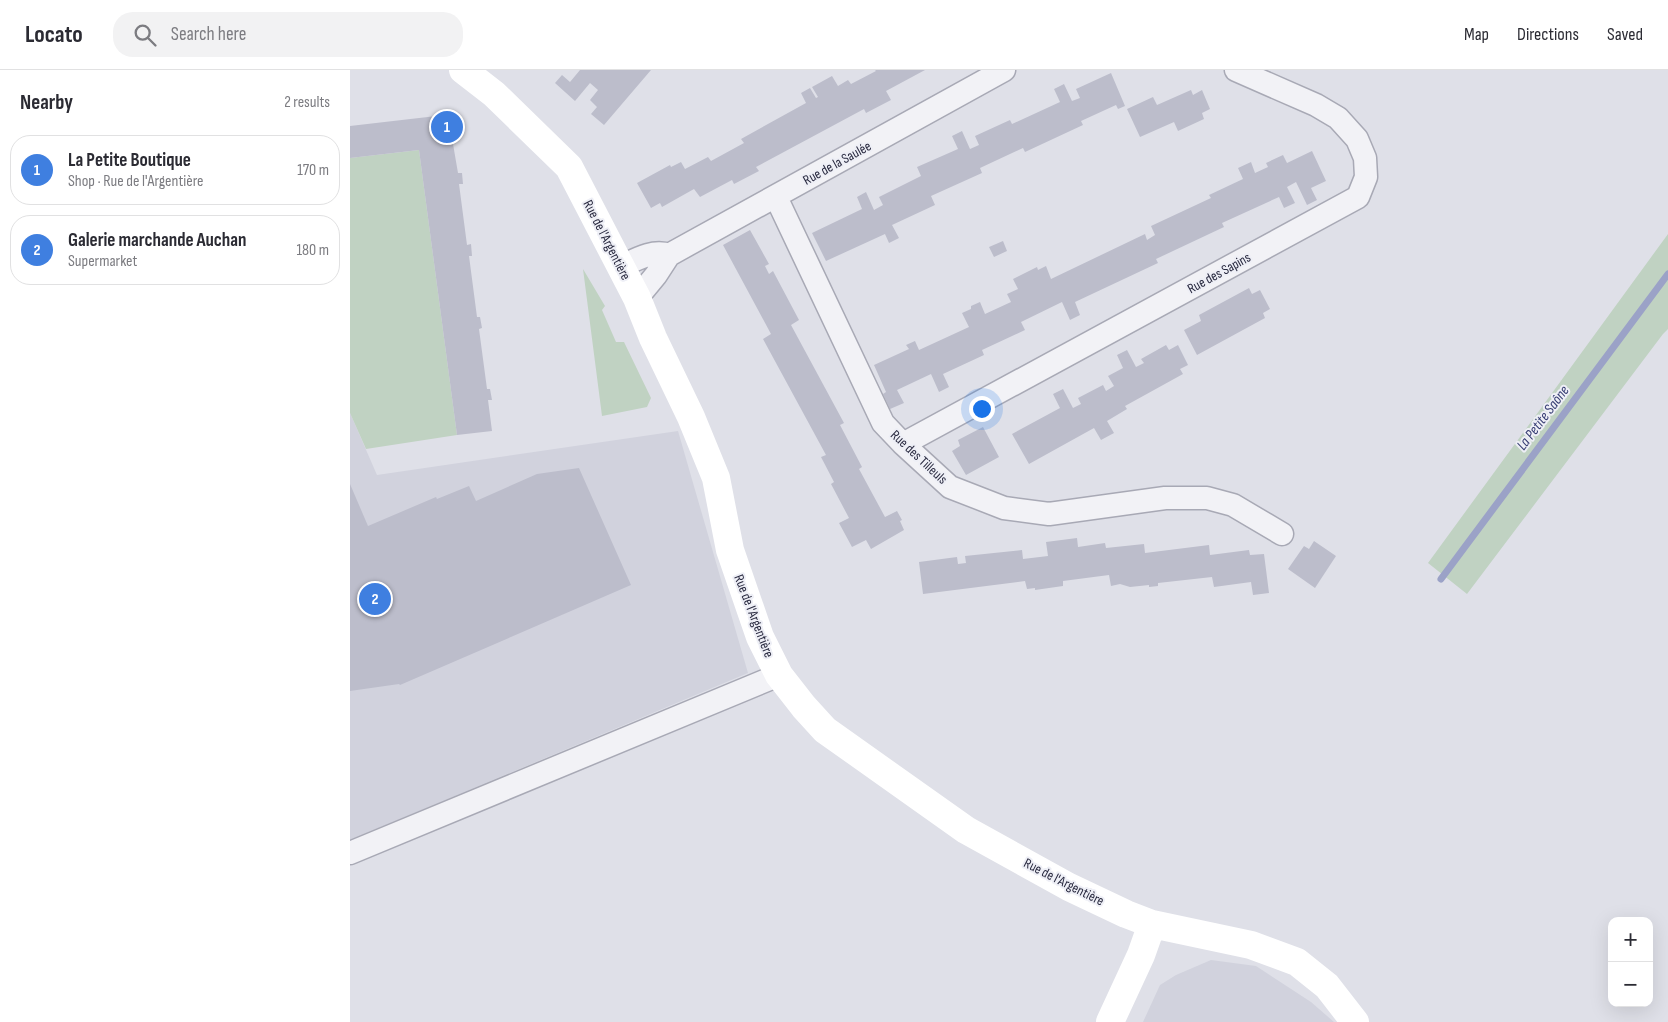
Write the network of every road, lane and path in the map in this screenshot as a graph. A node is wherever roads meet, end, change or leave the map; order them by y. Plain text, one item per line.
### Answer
1 (1004, 70) edge
2 (1236, 70) edge
3 (466, 71) edge
4 (776, 197) junction
5 (669, 255) junction
6 (620, 267) junction
7 (637, 298) junction
8 (903, 444) junction
9 (1282, 534) dead end
10 (779, 675) junction
11 (350, 853) edge
12 (1152, 924) junction
13 (1110, 1022) edge
14 (1354, 1022) edge

1 - 4 street, Rue de la Saulée
2 - 8 street, Rue des Sapins
3 - 6 main road, Rue de l'Argentière
4 - 5 street, Rue de la Saulée
4 - 8 street, Rue des Tilleuls
5 - 6 street, Rue de la Saulée
5 - 7 street, Rue de la Saulée
6 - 7 main road, Rue de l'Argentière
7 - 10 main road, Rue de l'Argentière
8 - 9 street, Rue des Tilleuls
10 - 11 street
10 - 12 main road, Rue de l'Argentière
12 - 13 main road
12 - 14 main road, Rue de l'Argentière

